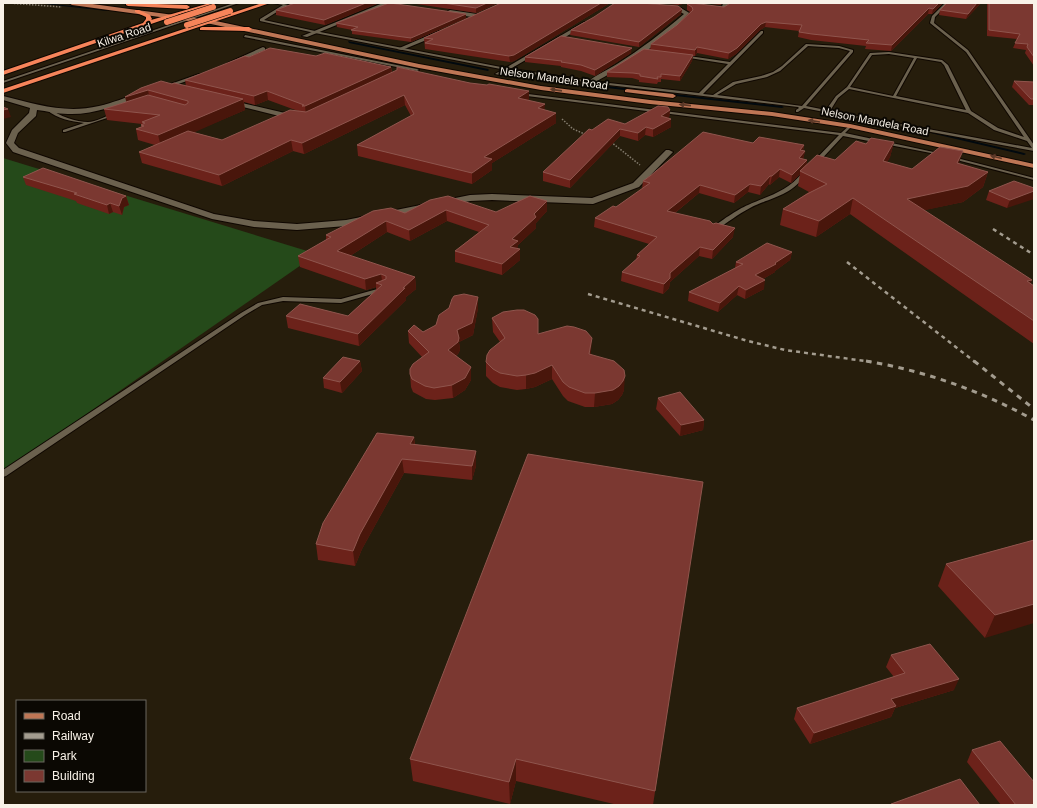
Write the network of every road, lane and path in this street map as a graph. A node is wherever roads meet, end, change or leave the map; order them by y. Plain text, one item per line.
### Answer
1 (72, 3) edge
2 (116, 3) edge
3 (225, 3) edge
4 (237, 3) edge
5 (252, 3) edge
6 (267, 3) edge
7 (275, 3) edge
8 (389, 3) edge
9 (726, 3) edge
10 (947, 3) edge
11 (128, 4) edge
12 (397, 4) edge
13 (214, 5) edge
14 (687, 5) edge
15 (660, 7) edge
16 (704, 7) edge
17 (248, 9) junction
18 (679, 10) junction
19 (137, 11) junction
20 (440, 11) edge
21 (181, 12) junction
22 (200, 15) junction
23 (172, 16) junction
24 (221, 19) junction
25 (591, 20) edge
26 (464, 21) edge
27 (211, 22) junction
28 (145, 24) junction
29 (188, 25) junction
30 (249, 26) junction
31 (443, 31) edge
32 (315, 32) junction
33 (762, 32) edge
34 (305, 36) junction
35 (560, 37) junction
36 (574, 40) edge
37 (263, 49) edge
38 (400, 49) junction
39 (632, 50) edge
40 (640, 51) junction
41 (647, 52) edge
42 (678, 56) edge
43 (916, 57) junction
44 (730, 62) junction
45 (225, 65) edge
46 (418, 68) junction
47 (506, 69) junction
48 (3, 73) edge
49 (206, 73) edge
50 (498, 74) junction
51 (420, 75) edge
52 (3, 77) edge
53 (3, 82) edge
54 (589, 84) junction
55 (3, 87) edge
56 (166, 87) junction
57 (848, 88) junction
58 (181, 90) edge
59 (3, 92) edge
60 (514, 93) edge
61 (700, 94) junction
62 (714, 96) junction
63 (894, 97) junction
64 (3, 98) edge
65 (218, 99) edge
66 (34, 107) junction
67 (48, 109) junction
68 (800, 109) junction
69 (969, 112) junction
70 (826, 113) junction
71 (118, 114) edge
72 (281, 115) junction
73 (274, 118) edge
74 (303, 118) edge
75 (562, 118) dead end
76 (90, 123) junction
77 (850, 126) junction
78 (65, 131) dead end
79 (842, 134) junction
80 (591, 136) edge
81 (1028, 140) junction
82 (608, 141) edge
83 (1034, 149) edge
84 (669, 152) dead end
85 (1034, 159) edge
86 (812, 166) edge
87 (1034, 166) edge
88 (807, 171) edge
89 (648, 172) junction
90 (1034, 179) edge
91 (712, 230) edge
92 (383, 289) edge
93 (3, 474) edge

1 - 19 main road, Nelson Mandela Road
2 - 11 main road, Nelson Mandela Road
3 - 13 highway, Kilwa Road
4 - 22 lane
5 - 29 highway, Kilwa Road, bridge
6 - 17 highway
7 - 32 lane
8 - 12 street
8 - 32 street
9 - 16 street
10 - 81 lane
11 - 13 highway
11 - 21 main road, Nelson Mandela Road
13 - 21 highway
13 - 52 highway, Kilwa Road, bridge
14 - 18 street
15 - 18 street
17 - 24 highway
17 - 30 highway
18 - 40 street
19 - 23 main road, Nelson Mandela Road
19 - 28 highway
20 - 26 street
21 - 22 main road, Nelson Mandela Road
21 - 23 highway
22 - 24 main road, Nelson Mandela Road
22 - 29 lane
23 - 28 highway
23 - 29 main road, Nelson Mandela Road
24 - 27 highway
24 - 30 main road, Nelson Mandela Road
25 - 35 street
27 - 29 highway
27 - 29 main road, Nelson Mandela Road
27 - 30 main road, Nelson Mandela Road
28 - 48 highway
29 - 30 highway
29 - 53 lane
29 - 55 highway, Kilwa Road
29 - 59 highway
30 - 34 main road, Nelson Mandela Road
30 - 46 main road, Nelson Mandela Road
31 - 38 street
32 - 34 street
32 - 38 lane
33 - 44 lane
34 - 50 main road, Nelson Mandela Road
35 - 36 street
35 - 47 street
37 - 45 street
38 - 47 lane
39 - 40 street
40 - 41 lane
40 - 54 street
42 - 44 lane
43 - 57 lane
43 - 63 lane
43 - 69 lane
44 - 61 lane
46 - 51 lane
77 -> 46 main road, Nelson Mandela Road
47 - 50 street
47 - 54 lane
49 - 56 street
50 - 54 main road, Nelson Mandela Road
54 - 61 lane
54 - 68 main road, Nelson Mandela Road
56 - 58 street
56 - 67 street
57 - 63 lane
57 - 70 lane
60 - 79 lane
61 - 62 lane
62 - 68 lane
62 - 68 lane
63 - 69 lane
64 - 66 street
65 - 72 street
66 - 67 street
66 - 89 street
67 - 76 lane
68 - 70 main road, Nelson Mandela Road
69 - 81 lane
70 - 83 lane
70 - 85 main road, Nelson Mandela Road
71 - 76 lane
72 - 73 lane
72 - 74 street
75 - 80 path
76 - 78 lane
77 - 79 lane
87 -> 77 main road, Nelson Mandela Road
79 - 86 lane
79 - 90 lane
81 - 83 lane
82 - 89 path
84 - 89 street
88 - 91 lane
92 - 93 lane

